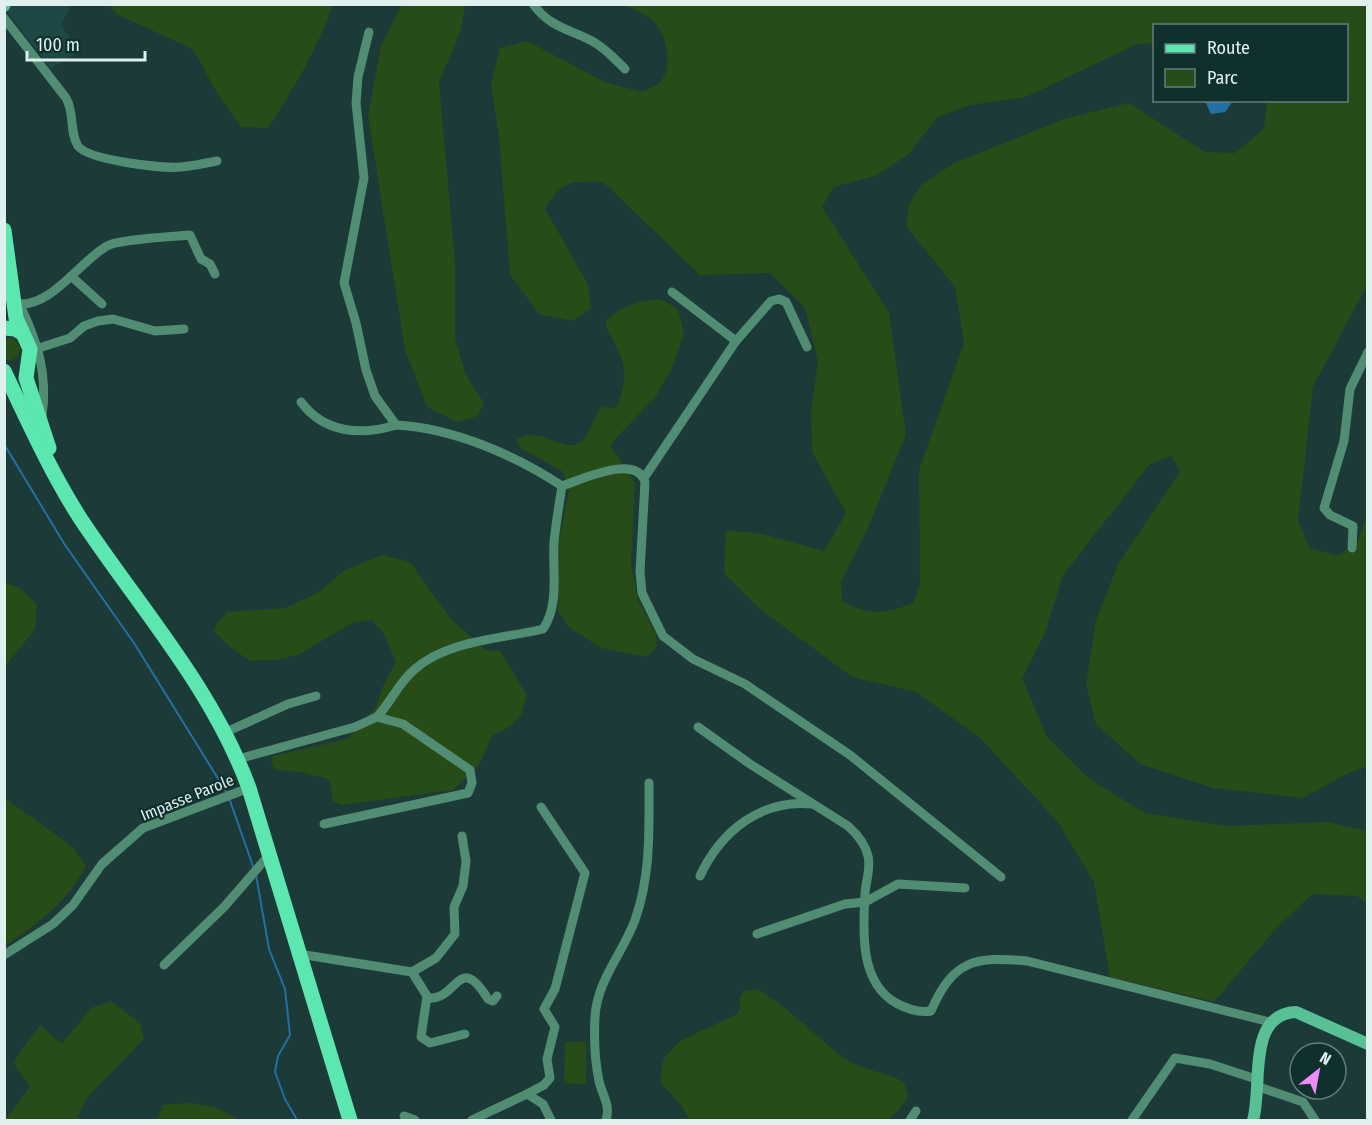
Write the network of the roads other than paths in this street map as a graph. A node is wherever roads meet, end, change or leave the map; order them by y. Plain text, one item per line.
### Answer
1 (533, 4) edge
2 (4, 18) edge
3 (369, 32) dead end
4 (625, 69) dead end
5 (217, 161) dead end
6 (4, 230) edge
7 (215, 274) dead end
8 (71, 276) junction
9 (672, 292) dead end
10 (17, 304) junction
11 (102, 304) dead end
12 (4, 328) edge
13 (184, 329) dead end
14 (22, 333) junction
15 (736, 341) junction
16 (807, 347) dead end
17 (39, 348) junction
18 (1368, 352) edge
19 (27, 361) junction
20 (4, 371) edge
21 (301, 402) dead end
22 (396, 425) junction
23 (41, 428) junction
24 (50, 466) junction
25 (644, 478) junction
26 (562, 486) junction
27 (1352, 548) dead end
28 (316, 696) dead end
29 (377, 717) junction
30 (698, 727) dead end
31 (226, 732) junction
32 (238, 759) junction
33 (649, 783) dead end
34 (249, 788) junction
35 (814, 804) junction
36 (541, 807) dead end
37 (324, 824) dead end
38 (462, 836) dead end
39 (269, 855) junction
40 (700, 876) dead end
41 (1001, 877) dead end
42 (965, 888) dead end
43 (865, 902) junction
44 (757, 934) dead end
45 (299, 954) junction
46 (4, 955) edge
47 (164, 965) dead end
48 (412, 972) junction
49 (497, 996) dead end
50 (427, 998) junction
51 (1270, 1022) junction
52 (465, 1034) dead end
53 (1368, 1044) edge
54 (1259, 1084) junction
55 (527, 1094) junction
56 (916, 1111) dead end
57 (404, 1116) dead end
58 (351, 1120) edge
59 (415, 1120) edge
60 (472, 1120) edge
61 (551, 1120) edge
62 (606, 1120) edge
63 (910, 1120) edge
64 (1132, 1120) edge
65 (1252, 1120) edge
66 (1315, 1120) edge

1 - 4 street
2 - 5 street
3 - 22 street
6 - 10 main road
7 - 8 street
8 - 10 street
8 - 11 street
9 - 15 street
10 - 14 main road
10 - 17 street
12 - 14 main road
13 - 17 street
14 - 19 main road
15 - 16 street
15 - 25 street
17 - 23 street
18 - 27 street
19 - 20 main road
19 - 23 main road
20 - 24 main road
21 - 22 street
22 - 26 street
23 - 24 main road
24 - 31 main road
25 - 26 street
25 - 41 street
26 - 29 street
28 - 31 street
29 - 32 street
29 - 37 street
30 - 35 street
31 - 32 main road
32 - 34 main road
33 - 62 street
34 - 39 main road
34 - 46 street, Impasse Parole
35 - 40 street
35 - 43 street
36 - 55 street
38 - 48 street
39 - 45 main road
39 - 47 street
42 - 43 street
43 - 44 street
43 - 51 street
45 - 48 street
45 - 58 main road
48 - 50 street
49 - 50 street
50 - 52 street
51 - 53 street
51 - 54 street
54 - 64 street
54 - 65 street
54 - 66 street
55 - 60 street
55 - 61 street
56 - 63 street
57 - 59 street

